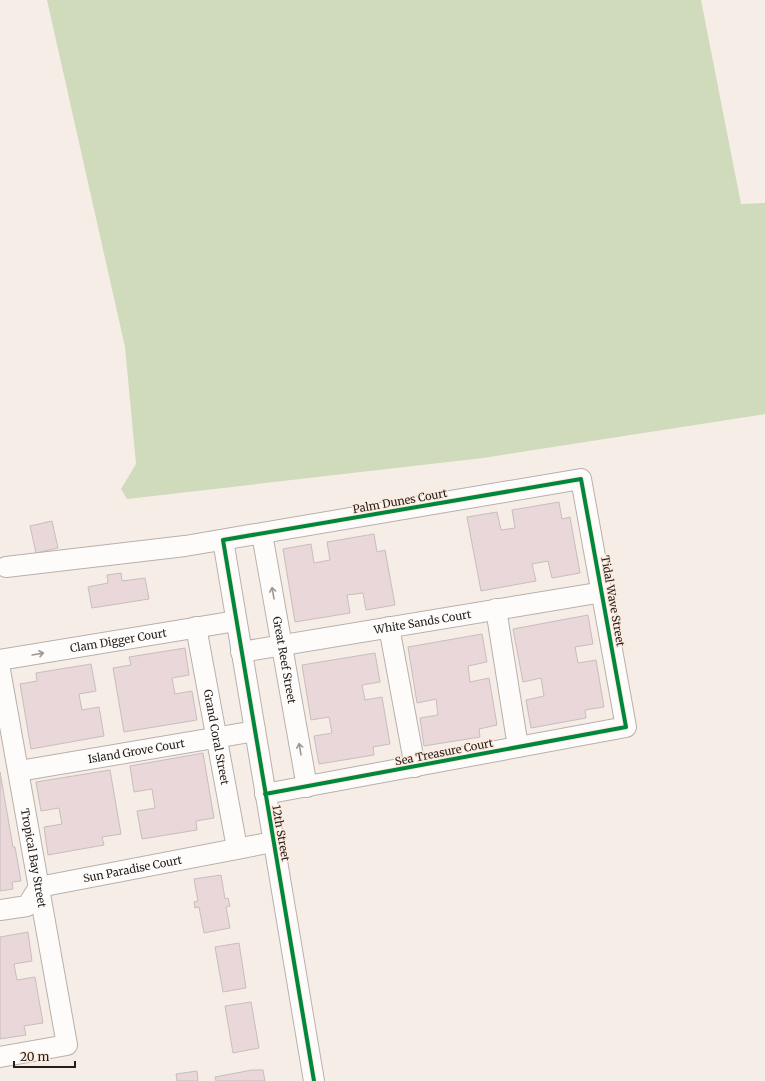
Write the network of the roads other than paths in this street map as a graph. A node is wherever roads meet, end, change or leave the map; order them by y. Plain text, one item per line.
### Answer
1 (581, 479) joint
2 (262, 534) junction
3 (222, 540) junction
4 (6, 567) dead end
5 (603, 592) junction
6 (496, 609) junction
7 (236, 621) junction
8 (196, 627) junction
9 (389, 627) junction
10 (282, 644) junction
11 (241, 652) junction
12 (0, 660) edge
13 (0, 670) edge
14 (626, 727) joint
15 (255, 731) junction
16 (216, 737) junction
17 (518, 747) junction
18 (415, 767) junction
19 (18, 770) junction
20 (307, 787) junction
21 (265, 794) junction
22 (273, 842) junction
23 (237, 848) junction
24 (39, 887) junction
25 (0, 910) edge
26 (0, 1057) edge
27 (314, 1081) edge

1 - 2 street, Palm Dunes Court
1 - 5 street, Tidal Wave Street
2 - 3 street, Palm Dunes Court
10 -> 2 street, Great Reef Street
3 - 4 street, Palm Dunes Court
3 - 7 street, 12th Street
5 - 6 street, White Sands Court
5 - 14 street, Tidal Wave Street
6 - 9 street, White Sands Court
6 - 17 street
7 - 8 street, Clam Digger Court
7 - 11 street, 12th Street
12 -> 8 street, Clam Digger Court
8 - 16 street, Grand Coral Street
9 - 10 street, White Sands Court
9 - 18 street
10 - 11 street, White Sands Court
20 -> 10 street, Great Reef Street
11 - 15 street, 12th Street
13 - 19 street, Tropical Bay Street
14 - 17 street, Sea Treasure Court
15 - 16 street, Island Grove Court
15 - 21 street, 12th Street
16 - 19 street, Island Grove Court
16 - 23 street, Grand Coral Street
17 - 18 street, Sea Treasure Court
18 - 20 street, Sea Treasure Court
19 - 24 street, Tropical Bay Street
20 - 21 street, Sea Treasure Court
21 - 22 street, 12th Street
22 - 23 street, Sun Paradise Court
22 - 27 street, 12th Street
23 - 24 street, Sun Paradise Court
24 - 25 street
24 - 26 street, Tropical Bay Street

